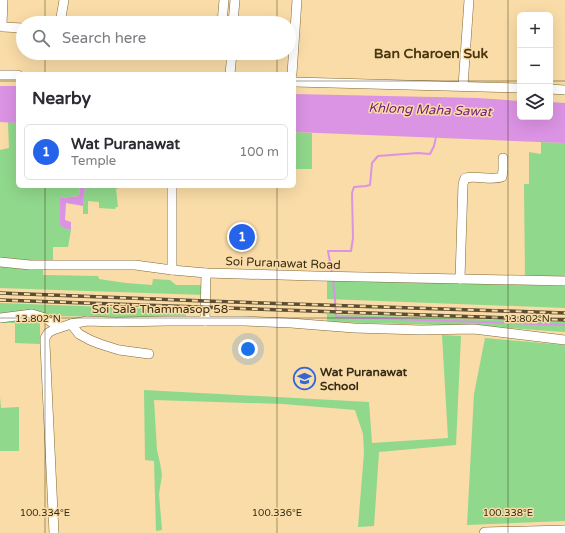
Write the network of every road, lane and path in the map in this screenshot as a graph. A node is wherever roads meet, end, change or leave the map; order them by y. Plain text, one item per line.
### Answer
1 (4, 0) edge
2 (64, 0) edge
3 (224, 0) edge
4 (235, 0) edge
5 (297, 0) edge
6 (469, 0) edge
7 (61, 16) edge
8 (223, 16) edge
9 (234, 16) edge
10 (296, 16) edge
11 (16, 28) edge
12 (231, 60) edge
13 (293, 60) edge
14 (230, 72) edge
15 (292, 72) edge
16 (0, 75) edge
17 (16, 75) edge
18 (296, 82) edge
19 (463, 86) junction
20 (517, 88) edge
21 (553, 89) edge
22 (565, 90) edge
23 (502, 158) dead end
24 (172, 188) edge
25 (0, 262) edge
26 (172, 270) junction
27 (206, 273) junction
28 (460, 279) junction
29 (565, 282) edge
30 (0, 318) edge
31 (205, 321) junction
32 (71, 324) junction
33 (59, 327) junction
34 (565, 340) edge
35 (149, 354) dead end
36 (565, 531) edge
37 (532, 532) edge
38 (54, 533) edge
39 (485, 533) edge

1 - 11 street
2 - 7 street
3 - 8 street
4 - 9 street
5 - 10 street
6 - 19 street
12 - 14 street
13 - 15 street
16 - 17 street
18 - 19 street
19 - 20 street
21 - 22 street
23 - 28 street
24 - 26 street
25 - 26 street, Soi Puranawat Road
26 - 27 street, Soi Puranawat Road
27 - 28 street, Soi Puranawat Road
27 - 31 street
28 - 29 street, Soi Puranawat Road
30 - 33 street
31 - 32 street, Soi Sala Thammasop 58
31 - 34 street, Soi Sala Thammasop 58
32 - 33 street, Soi Sala Thammasop 58
32 - 35 street
33 - 38 street
36 - 37 street
37 - 39 street

